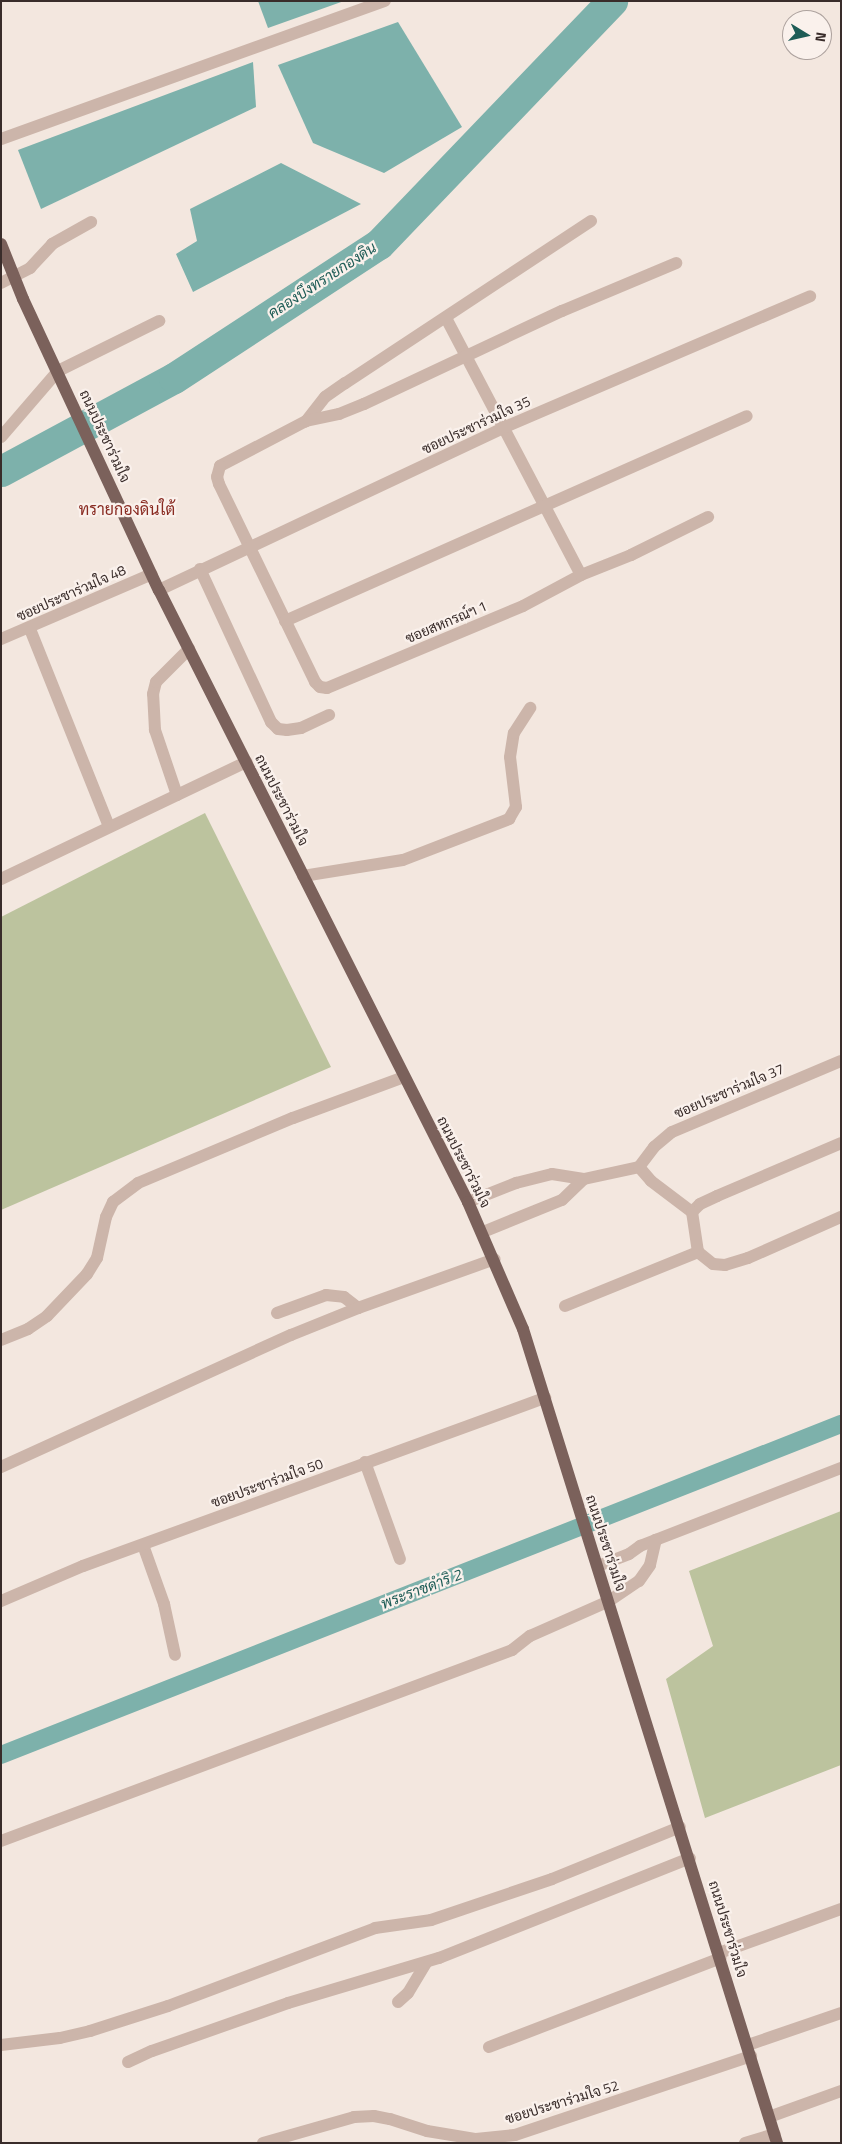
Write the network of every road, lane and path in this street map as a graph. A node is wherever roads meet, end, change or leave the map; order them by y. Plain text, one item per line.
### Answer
1 (384, 1) edge
2 (1, 138) edge
3 (591, 221) dead end
4 (91, 222) dead end
5 (1, 244) edge
6 (676, 263) dead end
7 (15, 277) junction
8 (1, 283) edge
9 (810, 296) dead end
10 (446, 318) junction
11 (159, 321) dead end
12 (466, 354) junction
13 (58, 371) junction
14 (747, 416) dead end
15 (306, 421) junction
16 (505, 427) junction
17 (1, 437) edge
18 (545, 506) junction
19 (708, 517) dead end
20 (249, 546) junction
21 (200, 569) junction
22 (152, 574) junction
23 (581, 575) junction
24 (159, 590) junction
25 (284, 621) junction
26 (30, 628) junction
27 (1, 639) edge
28 (189, 649) junction
29 (530, 708) dead end
30 (329, 715) dead end
31 (246, 762) junction
32 (178, 794) junction
33 (109, 827) junction
34 (303, 876) junction
35 (1, 879) edge
36 (841, 1061) edge
37 (404, 1076) junction
38 (841, 1143) edge
39 (639, 1167) junction
40 (584, 1180) junction
41 (468, 1202) junction
42 (692, 1212) junction
43 (841, 1217) edge
44 (483, 1232) junction
45 (698, 1252) junction
46 (495, 1259) junction
47 (565, 1306) dead end
48 (358, 1308) junction
49 (277, 1313) dead end
50 (1, 1340) edge
51 (545, 1398) junction
52 (364, 1462) junction
53 (1, 1466) edge
54 (841, 1468) edge
55 (656, 1540) junction
56 (143, 1545) junction
57 (400, 1559) dead end
58 (598, 1566) junction
59 (1, 1601) edge
60 (609, 1601) junction
61 (175, 1655) dead end
62 (680, 1827) junction
63 (1, 1841) edge
64 (690, 1858) junction
65 (841, 1909) edge
66 (720, 1955) junction
67 (426, 1962) junction
68 (398, 2002) dead end
69 (841, 2013) edge
70 (1, 2045) edge
71 (489, 2047) dead end
72 (750, 2050) junction
73 (128, 2062) dead end
74 (841, 2092) edge
75 (770, 2117) junction
76 (776, 2138) edge
77 (263, 2143) edge
78 (745, 2143) edge

1 - 2 street
3 - 10 street
4 - 7 street
5 - 7 main road, ถนนประชาร่วมใจ
6 - 12 street
7 - 8 street
7 - 13 main road, ถนนประชาร่วมใจ
9 - 16 street, ซอยประชาร่วมใจ 35
10 - 12 street
10 - 15 street
11 - 13 street
12 - 15 street
12 - 16 street
13 - 17 street
13 - 22 main road, ถนนประชาร่วมใจ
14 - 18 street
15 - 20 street
16 - 18 street
16 - 20 street, ซอยประชาร่วมใจ 35
18 - 23 street
18 - 25 street
19 - 23 street, ซอยสหกรณ์ฯ 1
20 - 21 street, ซอยประชาร่วมใจ 35
20 - 25 street
21 - 24 street, ซอยประชาร่วมใจ 35
21 - 30 street
22 - 24 main road, ถนนประชาร่วมใจ
22 - 26 street, ซอยประชาร่วมใจ 48
23 - 25 street, ซอยสหกรณ์ฯ 1
24 - 28 main road, ถนนประชาร่วมใจ
26 - 27 street, ซอยประชาร่วมใจ 48
26 - 33 street
28 - 31 main road, ถนนประชาร่วมใจ
28 - 32 street
29 - 34 street
31 - 32 street
31 - 34 main road, ถนนประชาร่วมใจ
32 - 33 street
33 - 35 street
34 - 37 main road, ถนนประชาร่วมใจ
36 - 39 street, ซอยประชาร่วมใจ 37
37 - 41 main road, ถนนประชาร่วมใจ
37 - 50 street
38 - 42 street
39 - 40 street
39 - 42 street
40 - 41 street
40 - 44 street
41 - 44 main road, ถนนประชาร่วมใจ
42 - 45 street
43 - 45 street
44 - 46 main road, ถนนประชาร่วมใจ
45 - 47 street
46 - 48 street
46 - 51 main road, ถนนประชาร่วมใจ
48 - 49 street
48 - 53 street
51 - 52 street, ซอยประชาร่วมใจ 50
51 - 58 main road, ถนนประชาร่วมใจ
52 - 56 street, ซอยประชาร่วมใจ 50
52 - 57 street
54 - 55 street
55 - 58 street
55 - 60 street
56 - 59 street, ซอยประชาร่วมใจ 50
56 - 61 street
58 - 60 main road, ถนนประชาร่วมใจ
60 - 62 main road, ถนนประชาร่วมใจ
60 - 63 street
62 - 64 main road, ถนนประชาร่วมใจ
62 - 70 street
64 - 66 main road, ถนนประชาร่วมใจ
64 - 67 street
65 - 66 street
66 - 71 street
66 - 72 main road, ถนนประชาร่วมใจ
67 - 68 street
67 - 73 street
69 - 72 street, ซอยประชาร่วมใจ 52
72 - 75 main road, ถนนประชาร่วมใจ
72 - 77 street, ซอยประชาร่วมใจ 52
74 - 75 street
75 - 76 main road, ถนนประชาร่วมใจ
76 - 78 street

